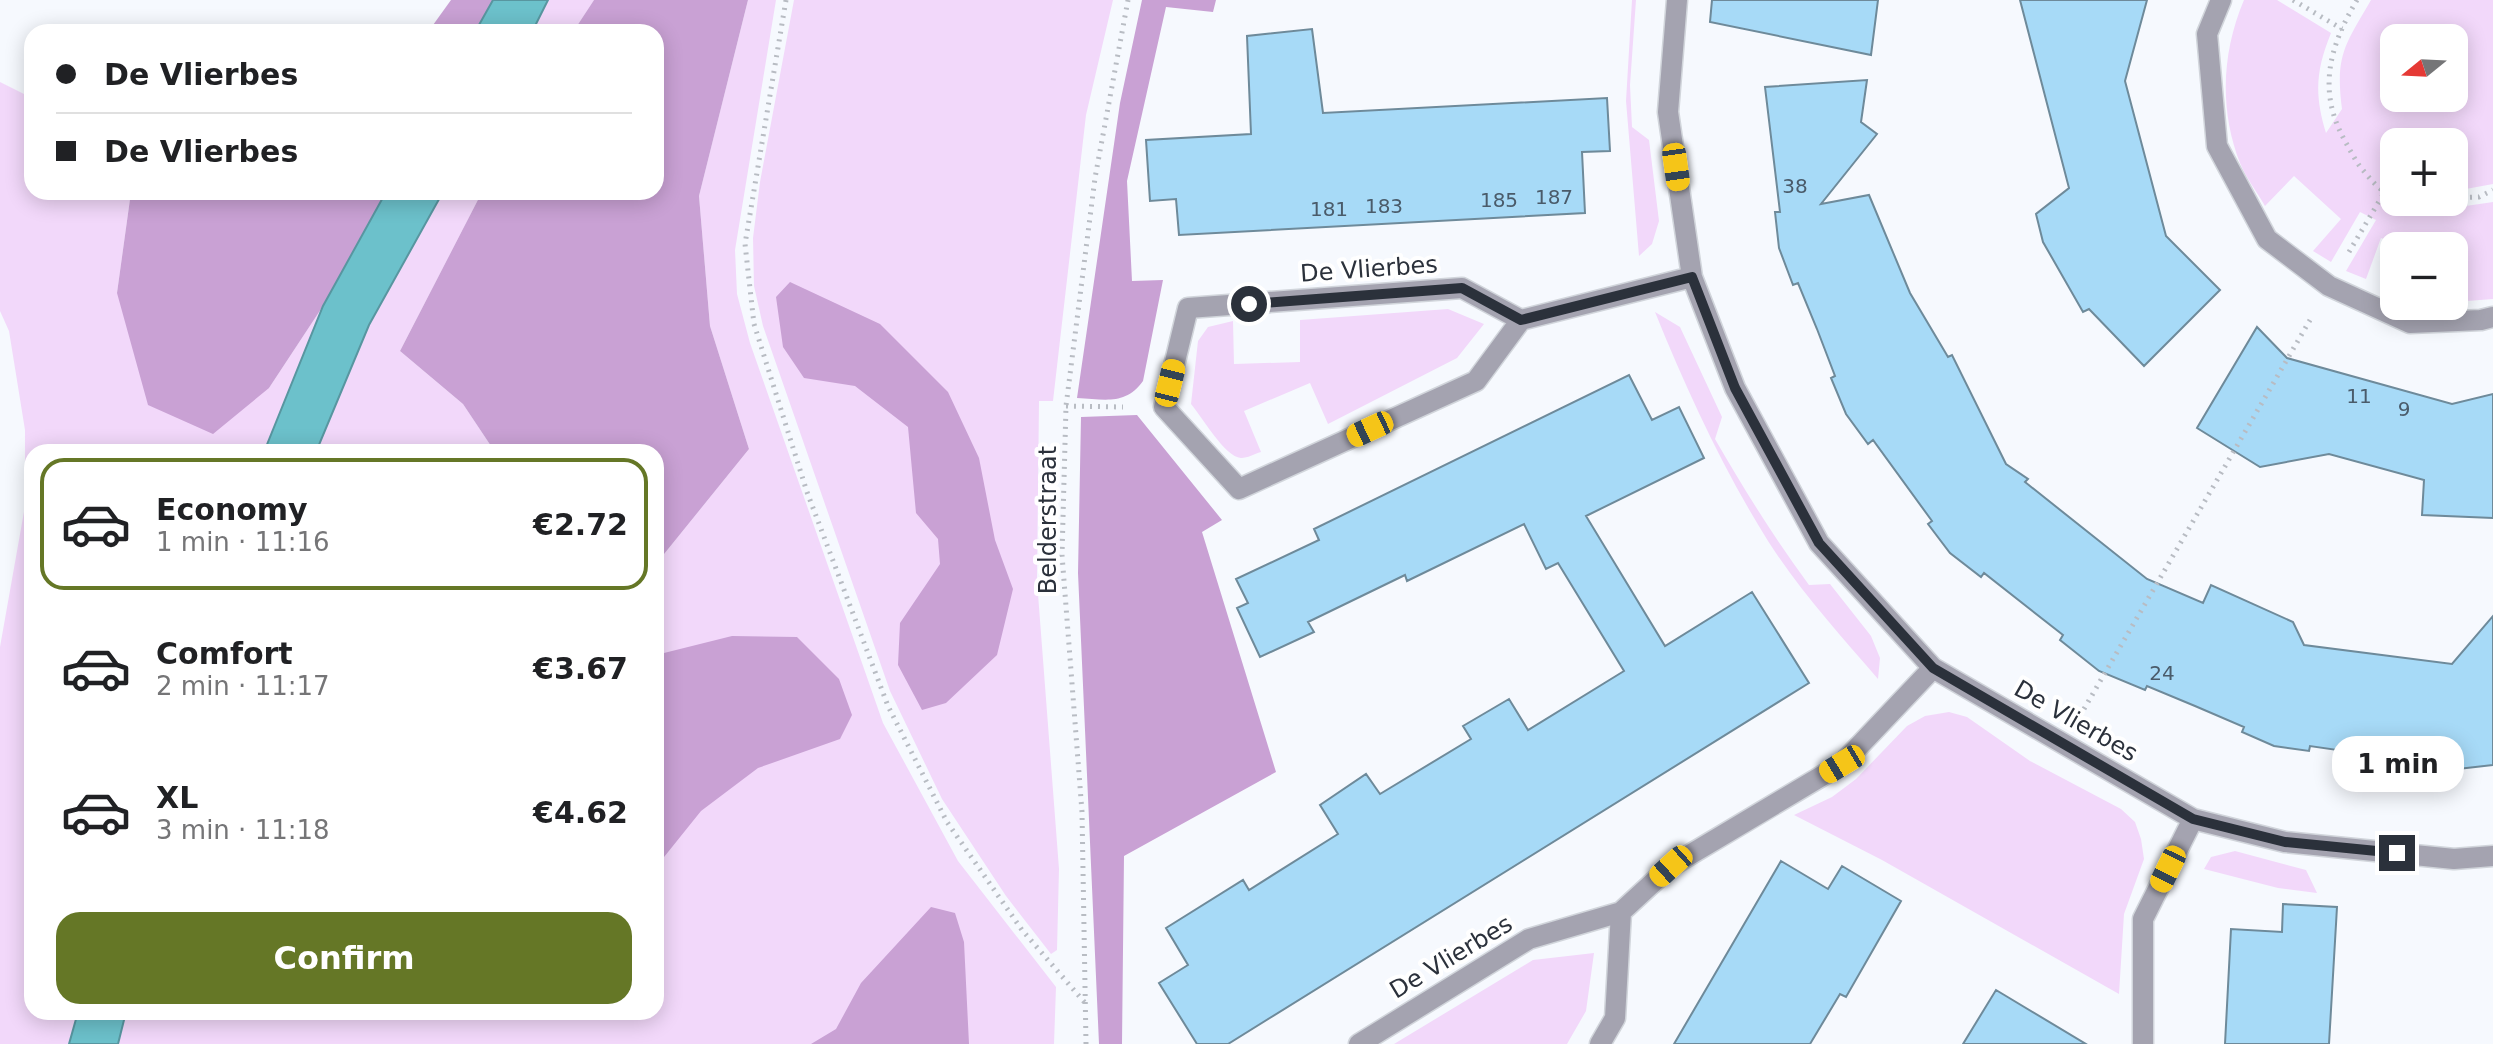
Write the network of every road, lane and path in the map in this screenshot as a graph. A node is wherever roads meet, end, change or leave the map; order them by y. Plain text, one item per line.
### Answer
1 (786, 0) edge
2 (1128, 0) edge
3 (1677, 0) edge
4 (2221, 0) edge
5 (2293, 0) edge
6 (2357, 0) edge
7 (2342, 29) junction
8 (2380, 189) edge
9 (2493, 190) edge
10 (2468, 197) edge
11 (2380, 200) edge
12 (1692, 277) junction
13 (2329, 286) junction
14 (2493, 317) edge
15 (1521, 320) junction
16 (1066, 406) junction
17 (1164, 407) junction
18 (1933, 668) junction
19 (2064, 745) junction
20 (2193, 819) junction
21 (2493, 856) edge
22 (1621, 912) junction
23 (1086, 1004) junction
24 (1086, 1044) edge
25 (1359, 1044) edge
26 (1600, 1044) edge
27 (2143, 1044) edge

1 - 23 path
2 - 16 path, Belderstraat
3 - 12 street, De Vlierbes
4 - 13 street
5 - 7 path
6 - 7 path
7 - 8 path
9 - 10 path
11 - 13 path
12 - 15 street
12 - 18 street, De Vlierbes
13 - 14 street
13 - 19 path
15 - 17 street, De Vlierbes
15 - 17 street
16 - 17 path
16 - 23 path, Belderstraat
18 - 19 street, De Vlierbes
18 - 22 street, De Vlierbes
19 - 20 street, De Vlierbes
20 - 21 street, De Vlierbes
20 - 27 street
22 - 25 street, De Vlierbes
22 - 26 street
23 - 24 path, Belderstraat

